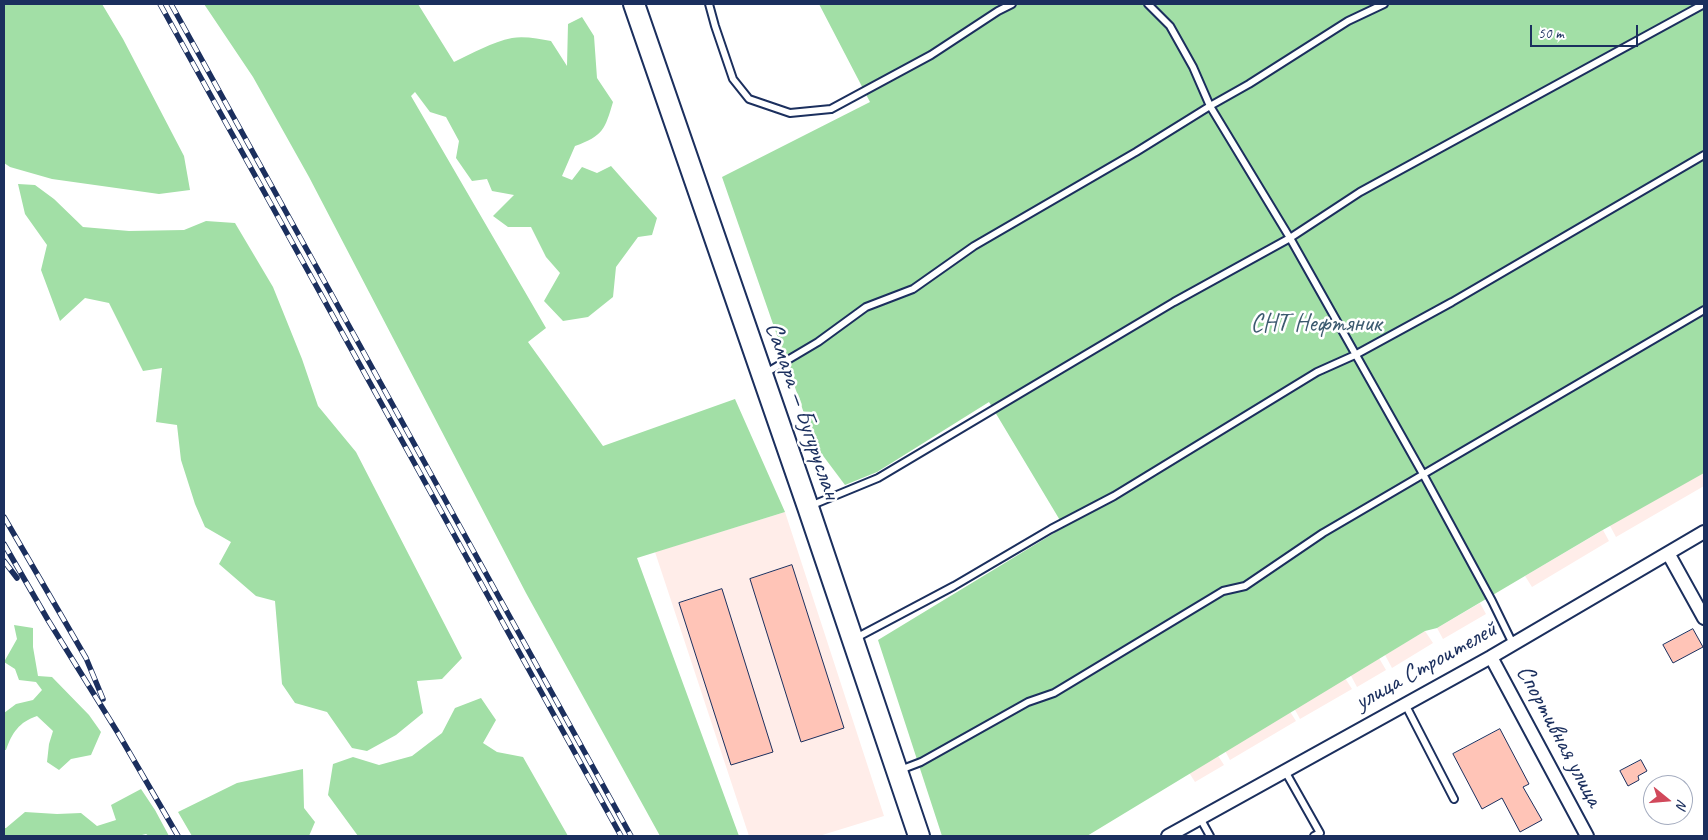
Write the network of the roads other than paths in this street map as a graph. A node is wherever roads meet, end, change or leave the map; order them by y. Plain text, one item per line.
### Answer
1 (634, 4) edge
2 (709, 4) edge
3 (1012, 4) edge
4 (1148, 4) edge
5 (1384, 4) edge
6 (1704, 4) edge
7 (1210, 106) junction
8 (1704, 155) edge
9 (1290, 238) junction
10 (1704, 310) edge
11 (1355, 355) junction
12 (762, 376) junction
13 (1423, 474) junction
14 (808, 507) junction
15 (1704, 532) edge
16 (1668, 553) junction
17 (1704, 618) edge
18 (852, 640) junction
19 (1513, 644) junction
20 (1490, 657) junction
21 (1406, 704) junction
22 (897, 771) junction
23 (1285, 771) junction
24 (1454, 799) dead end
25 (1200, 818) junction
26 (919, 836) edge
27 (1168, 836) edge
28 (1210, 836) edge
29 (1314, 836) edge
30 (1587, 836) edge

1 - 12 main road, Самара — Бугуруслан
2 - 3 lane
4 - 7 lane
5 - 7 lane
6 - 9 lane
7 - 9 lane
7 - 12 lane
8 - 11 lane
9 - 11 lane
9 - 14 lane
10 - 13 lane
11 - 13 lane
11 - 18 lane
12 - 14 main road, Самара — Бугуруслан
13 - 19 lane
13 - 22 lane
14 - 18 main road, Самара — Бугуруслан
15 - 16 street, улица Строителей
16 - 17 street
16 - 19 street, улица Строителей
18 - 22 main road, Самара — Бугуруслан
19 - 20 street, улица Строителей
20 - 21 street, улица Строителей
20 - 30 street, Спортивная улица
21 - 23 street, улица Строителей
21 - 24 lane
22 - 26 main road, Самара — Бугуруслан
23 - 25 street, улица Строителей
23 - 29 lane
25 - 27 street, улица Строителей
25 - 28 lane

